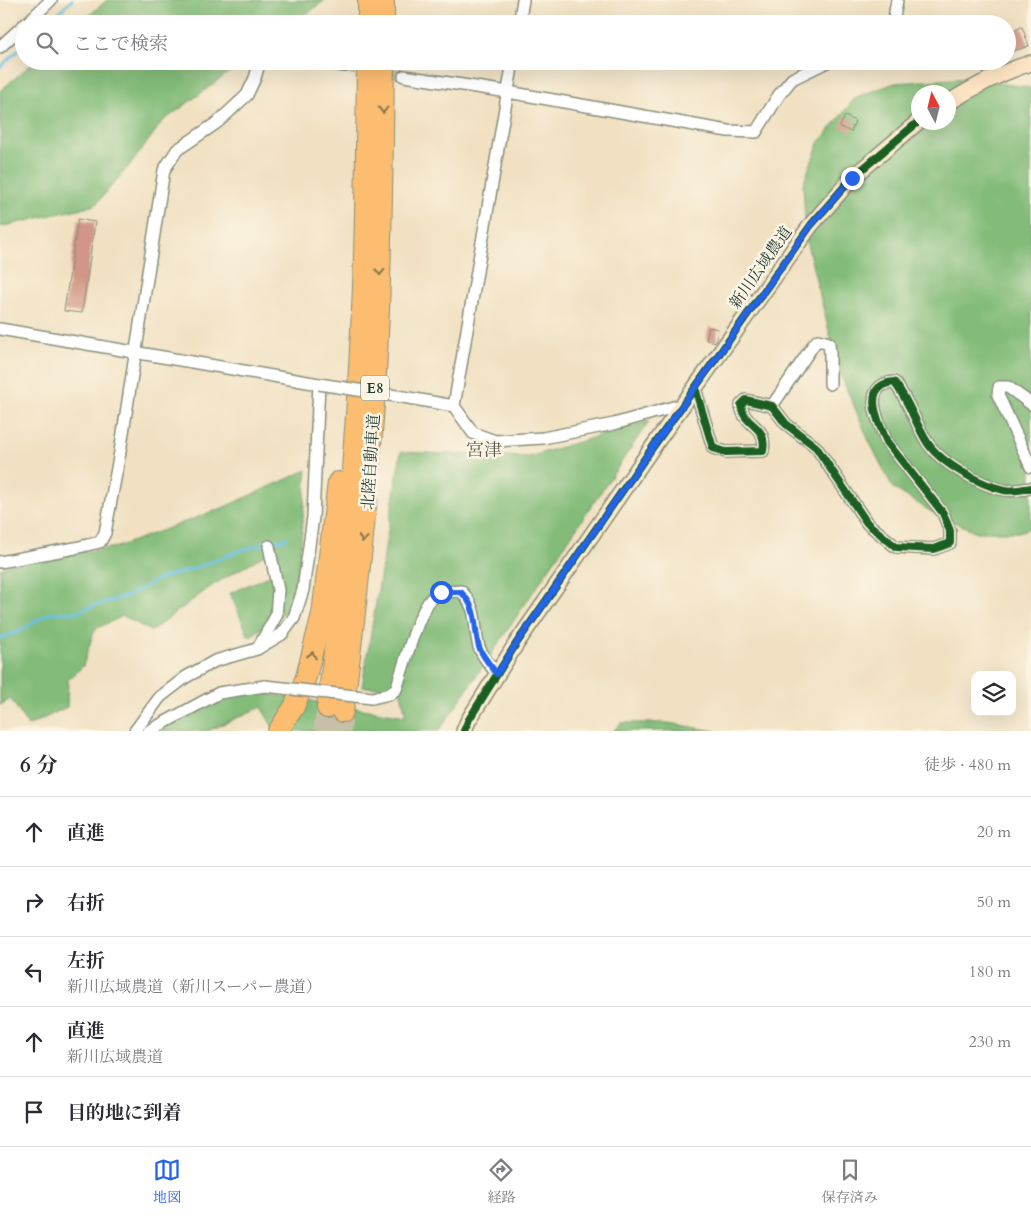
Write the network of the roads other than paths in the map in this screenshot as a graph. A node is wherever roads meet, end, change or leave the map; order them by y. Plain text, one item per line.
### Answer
1 (51, 0) edge
2 (523, 0) edge
3 (897, 0) edge
4 (376, 1) edge
5 (35, 15) edge
6 (371, 15) edge
7 (381, 15) edge
8 (520, 15) edge
9 (894, 15) edge
10 (15, 34) edge
11 (0, 47) edge
12 (1031, 63) edge
13 (1016, 67) edge
14 (257, 70) edge
15 (367, 70) edge
16 (384, 70) edge
17 (512, 70) edge
18 (810, 70) edge
19 (1010, 70) edge
20 (404, 76) tunnel mouth
21 (508, 92) junction
22 (956, 98) edge
23 (366, 121) junction
24 (911, 128) edge
25 (0, 329) edge
26 (136, 352) junction
27 (319, 384) junction
28 (830, 384) dead end
29 (695, 388) junction
30 (684, 404) junction
31 (1031, 404) edge
32 (454, 406) junction
33 (772, 406) junction
34 (1031, 467) edge
35 (1031, 488) edge
36 (269, 546) dead end
37 (0, 562) edge
38 (257, 649) junction
39 (497, 674) junction
40 (135, 731) edge
41 (149, 731) edge
42 (278, 731) edge
43 (464, 731) edge

1 - 5 street
2 - 8 street
3 - 9 street
4 - 6 highway
4 - 7 highway
10 - 11 street
12 - 13 street
14 - 26 street
15 - 23 highway, 北陸自動車道 / E8
16 -> 23 highway, 北陸自動車道 / E8
17 - 21 street
18 - 21 street
19 - 22 street
20 - 21 street
21 - 32 street
42 -> 23 highway
24 - 29 street, 新川広域農道
25 - 26 street
26 - 27 street
26 - 37 street
27 - 32 street, bridge
27 - 38 street
28 - 33 street
29 - 30 street, 新川広域農道
29 - 33 street
30 - 32 street
30 - 39 street, 新川広域農道
31 - 34 street
33 - 35 street
36 - 38 street
38 - 40 street
39 - 41 street, bridge
39 - 43 street, 新川広域農道

